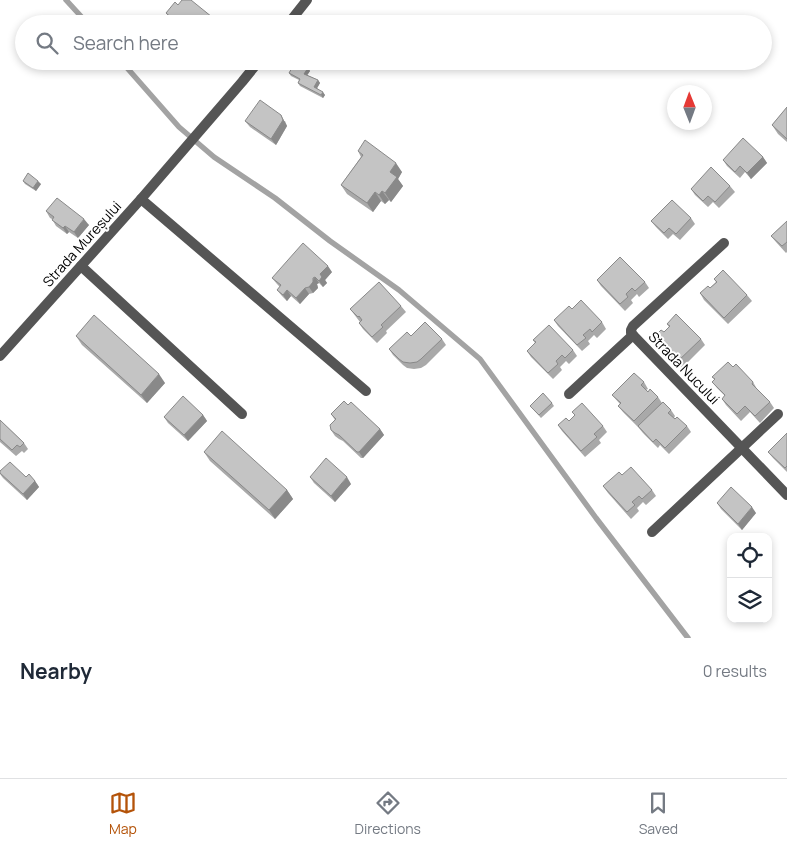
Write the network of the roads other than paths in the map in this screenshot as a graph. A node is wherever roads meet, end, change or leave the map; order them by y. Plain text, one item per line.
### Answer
1 (307, 0) edge
2 (295, 15) edge
3 (250, 70) edge
4 (141, 199) junction
5 (724, 243) dead end
6 (81, 266) junction
7 (633, 336) junction
8 (0, 356) edge
9 (366, 391) dead end
10 (569, 394) dead end
11 (242, 414) dead end
12 (778, 414) dead end
13 (742, 448) junction
14 (786, 492) edge
15 (652, 532) dead end

1 - 2 street
3 - 4 street, Strada Mureșului
4 - 6 street, Strada Mureșului
4 - 9 street
5 - 7 street, Strada Nucului
6 - 8 street, Strada Mureșului
6 - 11 street
7 - 10 street
7 - 13 street, Strada Nucului
12 - 13 street
13 - 14 street, Strada Nucului
13 - 15 street

